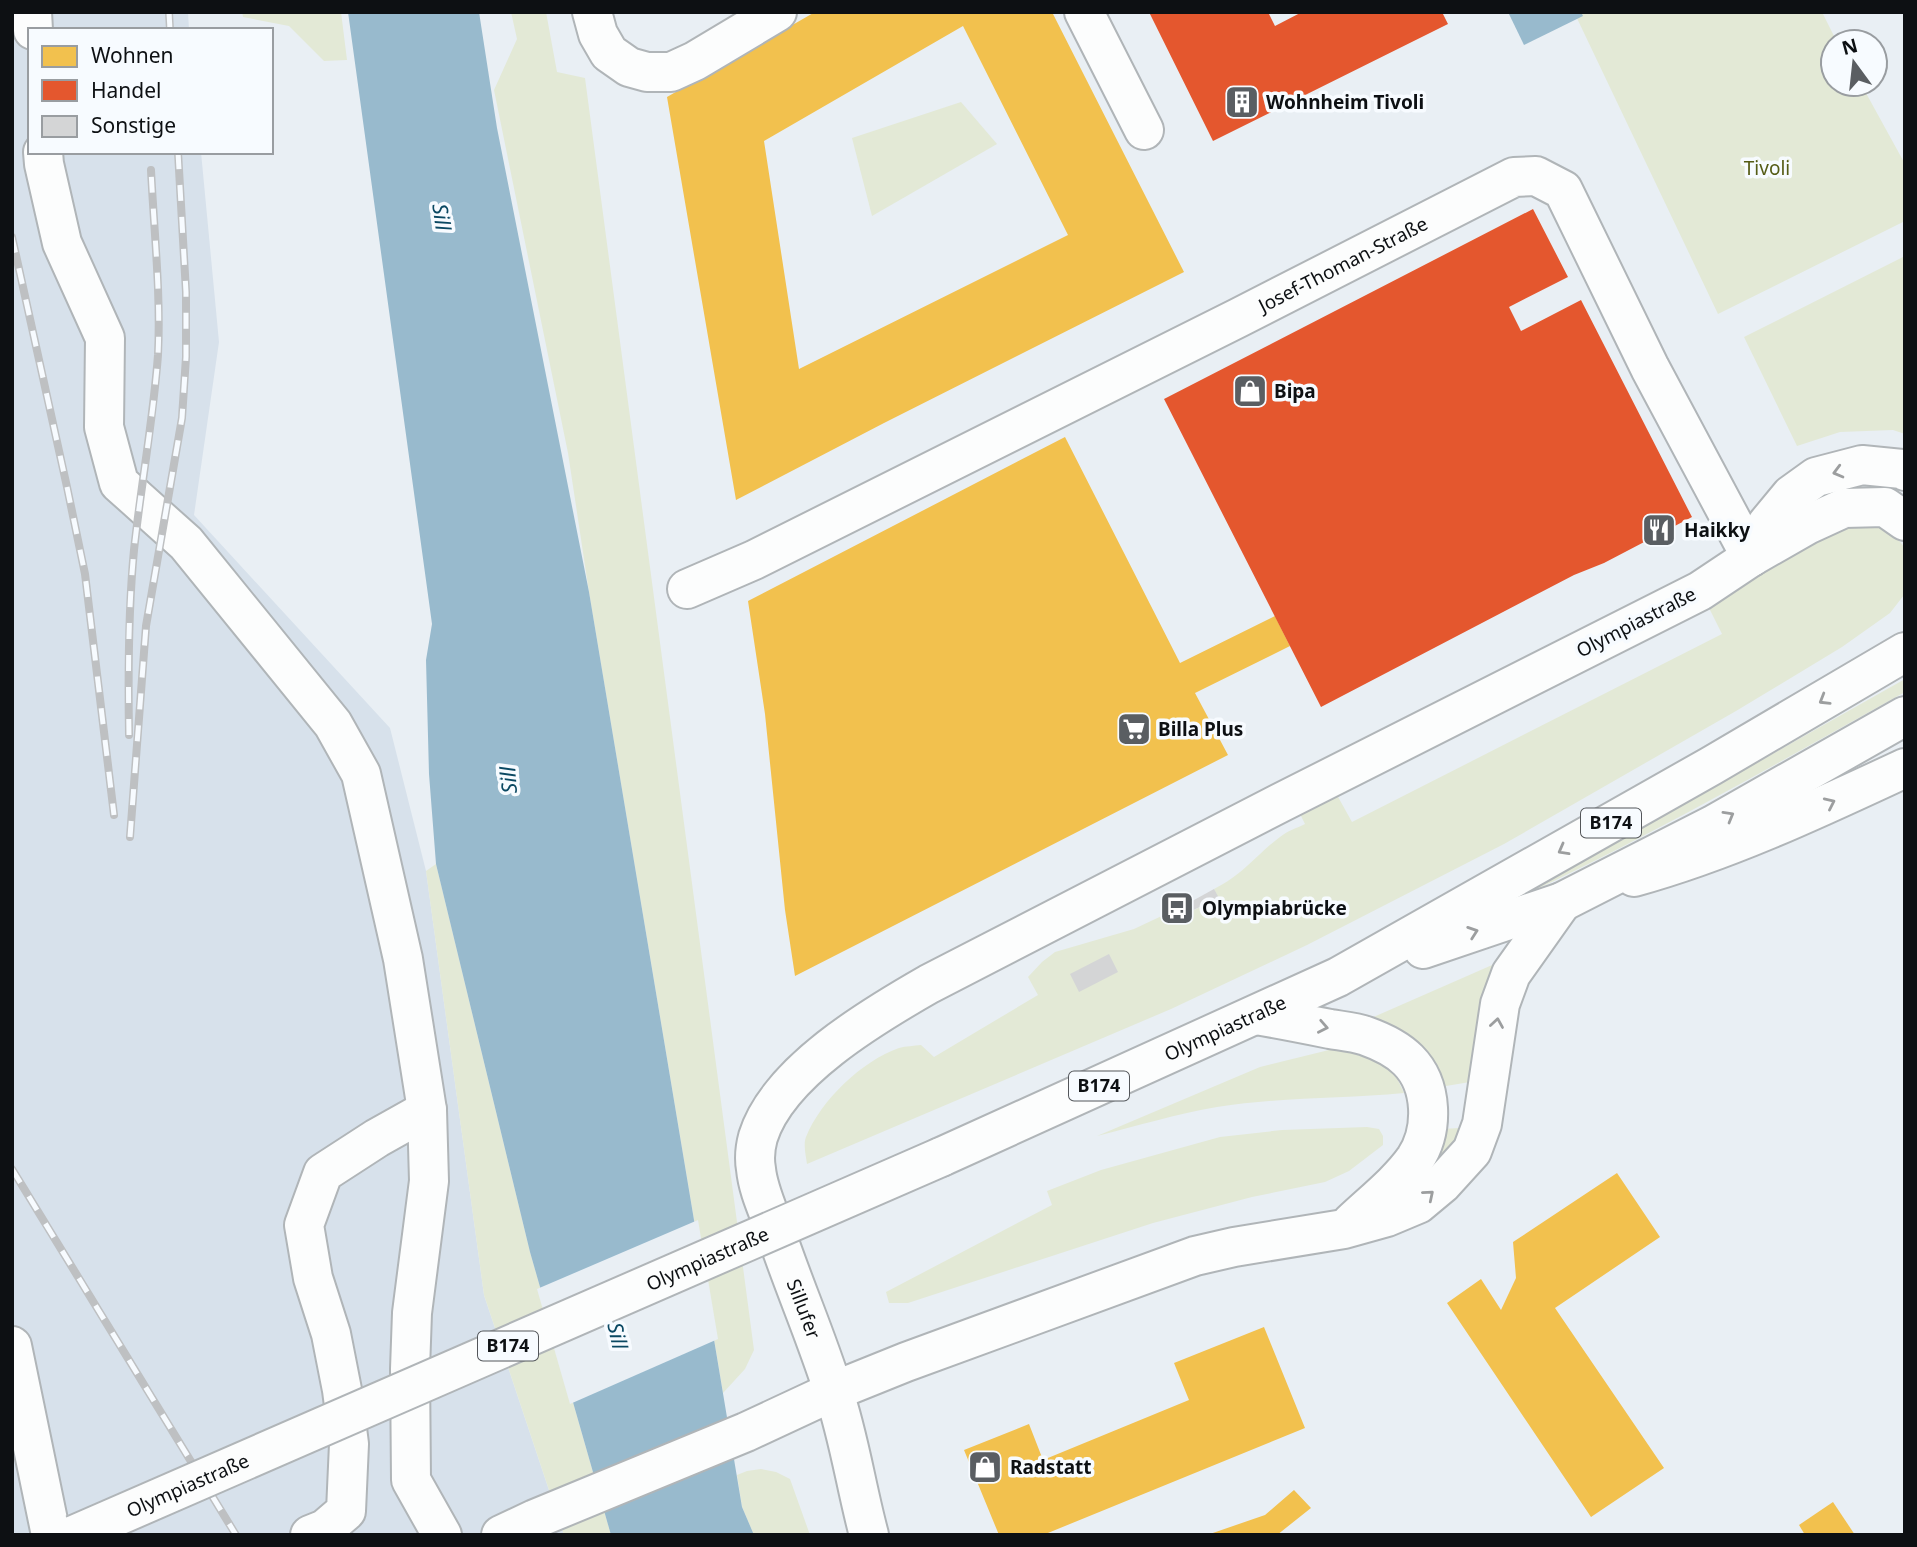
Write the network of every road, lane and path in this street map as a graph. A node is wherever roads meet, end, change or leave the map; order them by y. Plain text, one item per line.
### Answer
1 (592, 12) edge
2 (777, 12) edge
3 (1084, 12) edge
4 (1144, 130) dead end
5 (43, 154) edge
6 (1905, 471) edge
7 (1905, 521) edge
8 (1751, 557) junction
9 (687, 589) dead end
10 (1905, 629) edge
11 (1894, 658) edge
12 (1905, 716) edge
13 (1905, 768) edge
14 (1572, 897) junction
15 (1338, 977) junction
16 (1256, 1015) junction
17 (786, 1089) joint
18 (427, 1110) junction
19 (1344, 1229) junction
20 (12, 1346) edge
21 (834, 1391) junction
22 (518, 1527) edge
23 (51, 1535) edge
24 (74, 1535) edge
25 (310, 1535) edge
26 (442, 1535) edge
27 (869, 1535) edge

1 - 2 street
3 - 4 street
5 - 18 street
6 -> 8 street
7 - 8 street, Olympiastraße
8 - 9 street, Josef-Thoman-Straße
8 - 17 street, Olympiastraße
10 - 11 street
11 -> 15 street, Olympiastraße / B174
14 -> 12 street, Olympiastraße / B174
14 -> 13 street
15 -> 14 street, Olympiastraße / B174
19 -> 14 street
15 - 16 street, Olympiastraße / B174
16 -> 19 street
16 - 24 street, Olympiastraße / B174, bridge
17 - 21 street, Sillufer
18 - 25 street
18 - 26 street
19 - 21 street
20 - 23 street
21 - 22 street
21 - 27 street, Sillufer

